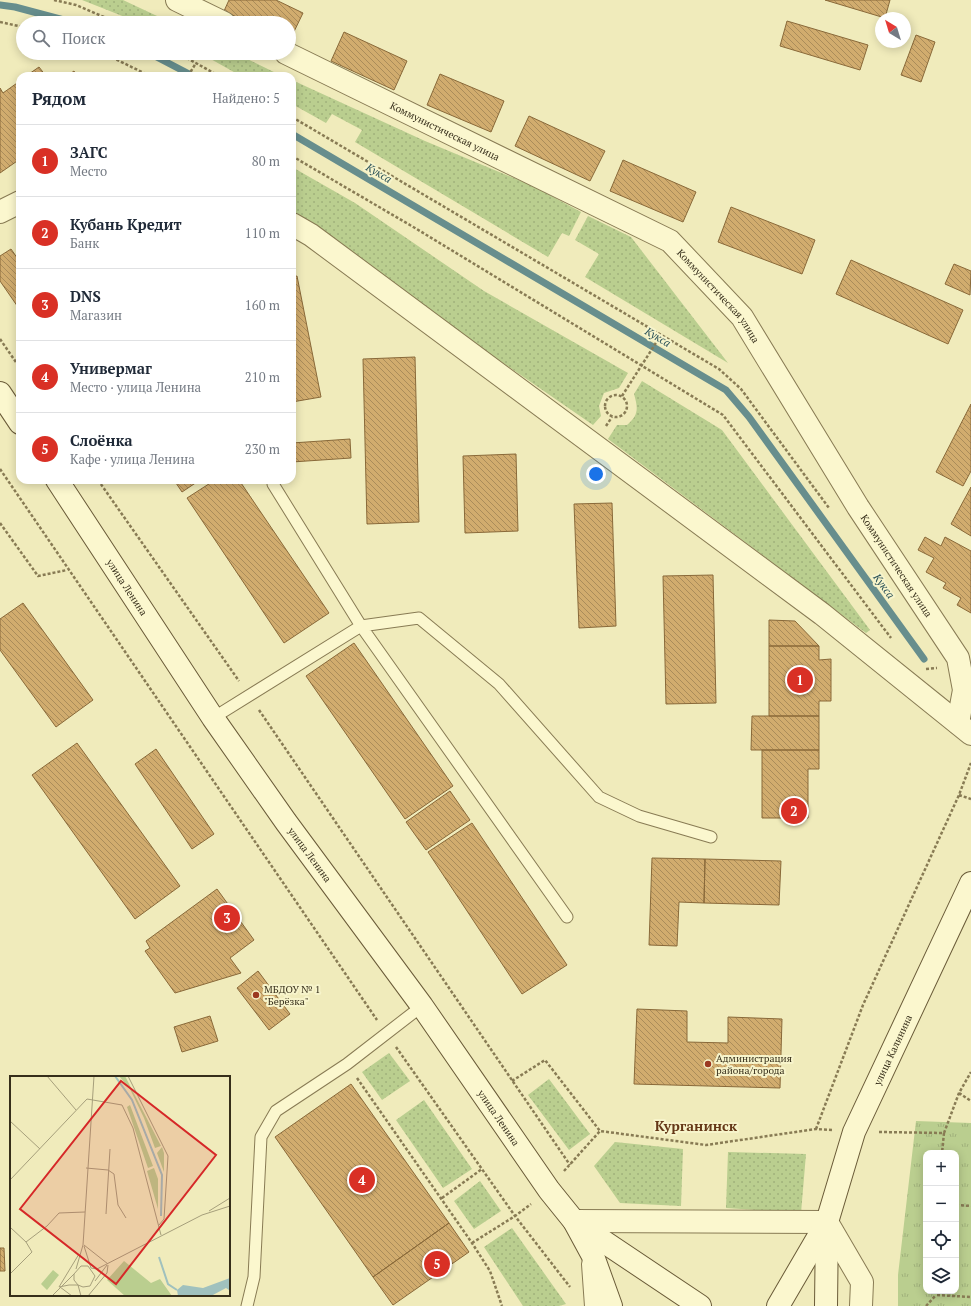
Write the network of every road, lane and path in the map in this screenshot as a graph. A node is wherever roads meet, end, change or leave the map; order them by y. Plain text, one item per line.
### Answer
1 (54, 0) edge
2 (177, 0) edge
3 (102, 16) edge
4 (210, 16) edge
5 (0, 22) edge
6 (16, 25) edge
7 (296, 58) edge
8 (117, 60) edge
9 (191, 60) edge
10 (196, 63) junction
11 (142, 72) edge
12 (190, 72) edge
13 (212, 72) edge
14 (296, 119) edge
15 (296, 158) edge
16 (16, 204) edge
17 (0, 212) edge
18 (296, 227) edge
19 (661, 335) junction
20 (0, 339) edge
21 (16, 362) edge
22 (642, 366) junction
23 (0, 393) edge
24 (622, 396) junction
25 (16, 417) edge
26 (0, 469) edge
27 (60, 484) edge
28 (101, 484) edge
29 (272, 484) dead end
30 (831, 511) dead end
31 (0, 523) edge
32 (67, 570) junction
33 (361, 626) junction
34 (895, 644) dead end
35 (936, 661) dead end
36 (921, 669) dead end
37 (249, 695) junction
38 (213, 718) junction
39 (964, 729) edge
40 (971, 763) edge
41 (959, 795) junction
42 (971, 799) edge
43 (711, 837) dead end
44 (971, 883) edge
45 (567, 917) dead end
46 (422, 1006) junction
47 (387, 1035) junction
48 (347, 1064) junction
49 (971, 1072) edge
50 (512, 1080) junction
51 (959, 1093) junction
52 (971, 1101) edge
53 (816, 1129) junction
54 (854, 1132) junction
55 (944, 1133) junction
56 (942, 1150) edge
57 (570, 1165) dead end
58 (482, 1169) junction
59 (442, 1198) junction
60 (959, 1205) edge
61 (971, 1206) edge
62 (515, 1216) junction
63 (574, 1221) junction
64 (827, 1222) junction
65 (472, 1243) junction
66 (593, 1256) junction
67 (571, 1288) dead end
68 (936, 1295) joint
69 (971, 1297) edge
70 (247, 1306) edge
71 (502, 1306) edge
72 (596, 1306) edge
73 (611, 1306) edge
74 (700, 1306) edge
75 (778, 1306) edge
76 (826, 1306) edge
77 (861, 1306) edge
78 (926, 1306) edge

1 - 3 path
2 - 4 street
5 - 6 path
7 - 39 street, Коммунистическая улица
8 - 11 path
9 - 10 path
10 - 12 path
10 - 13 path
14 - 19 path
15 - 22 path
16 - 17 street
18 - 39 street, Коммунистическая улица
19 - 22 path
19 - 30 path
20 - 21 path
22 - 24 path
22 - 34 path
23 - 25 street
24 - 24 path
26 - 32 path
27 - 38 street, улица Ленина
28 - 37 path
29 - 33 lane
31 - 32 path
32 - 47 path
33 - 37 lane
33 - 43 lane
33 - 45 lane
35 - 36 path
37 - 38 lane
37 - 50 path
38 - 46 street, улица Ленина
40 - 41 path
41 - 42 path
41 - 53 path
44 - 54 street, улица Калинина
46 - 47 lane
46 - 63 street, улица Ленина
47 - 48 lane
47 - 58 path
48 - 59 path
48 - 70 lane
49 - 51 path
50 - 53 path
50 - 57 path
51 - 52 path
51 - 55 path
53 - 54 path
54 - 55 path
54 - 64 street, улица Калинина
55 - 56 path
58 - 59 path
58 - 62 path
59 - 65 path
60 - 61 path
62 - 65 path
62 - 67 path
63 - 64 street
63 - 66 street, улица Ленина
63 - 74 street, улица Ленина
64 - 75 street, улица Калинина
64 - 76 street, улица Калинина
64 - 77 street
65 - 71 path
66 - 72 street
66 - 73 street, улица Ленина
68 - 69 path
68 - 78 path

